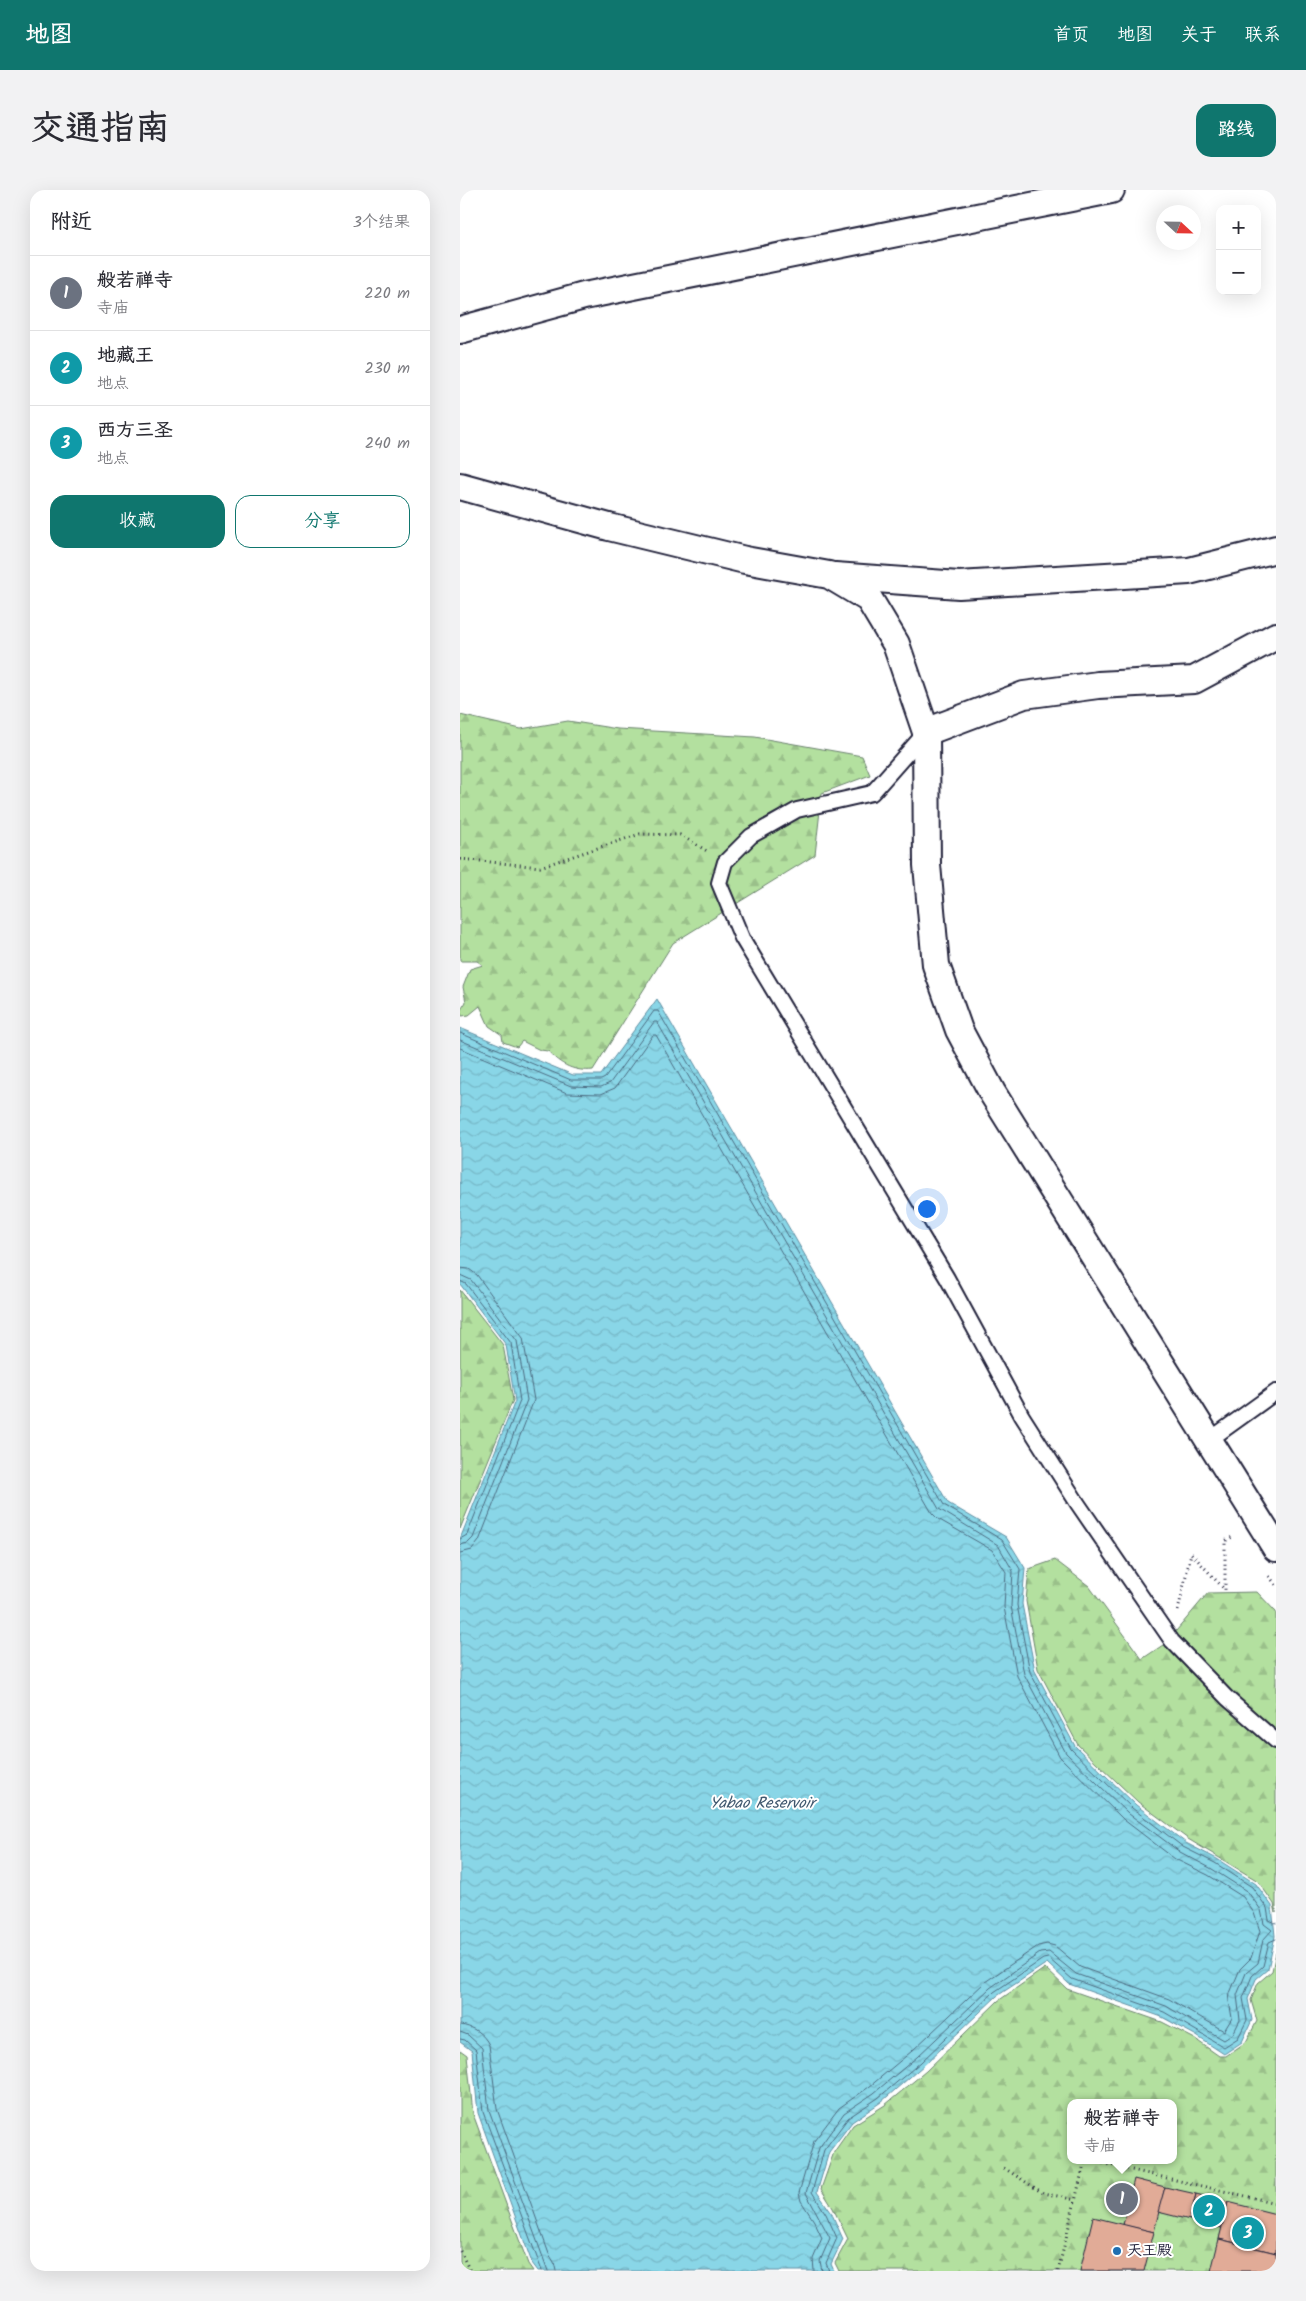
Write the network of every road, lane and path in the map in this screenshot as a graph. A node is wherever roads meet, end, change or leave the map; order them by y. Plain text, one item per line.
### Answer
1 (1111, 190) edge
2 (460, 330) edge
3 (460, 486) edge
4 (1276, 549) edge
5 (829, 575) junction
6 (1276, 636) edge
7 (926, 732) junction
8 (460, 860) edge
9 (724, 862) junction
10 (1276, 1392) edge
11 (1208, 1441) junction
12 (1237, 1534) dead end
13 (1276, 1548) edge
14 (1172, 1641) junction
15 (1276, 1741) edge
16 (1085, 2164) edge
17 (1104, 2164) edge
18 (1004, 2168) dead end
19 (1076, 2200) junction
20 (1276, 2203) edge
21 (460, 2251) edge
22 (470, 2271) edge
23 (1058, 2271) edge

1 - 2 street
3 - 5 street
4 - 5 street
5 - 7 street
6 - 7 street
7 - 9 lane
7 - 11 street
8 - 9 path
9 - 14 lane
10 - 11 lane
11 - 13 street
12 - 14 path
14 - 15 lane
16 - 19 path
17 - 20 path
18 - 19 path
19 - 23 path
21 - 22 path

